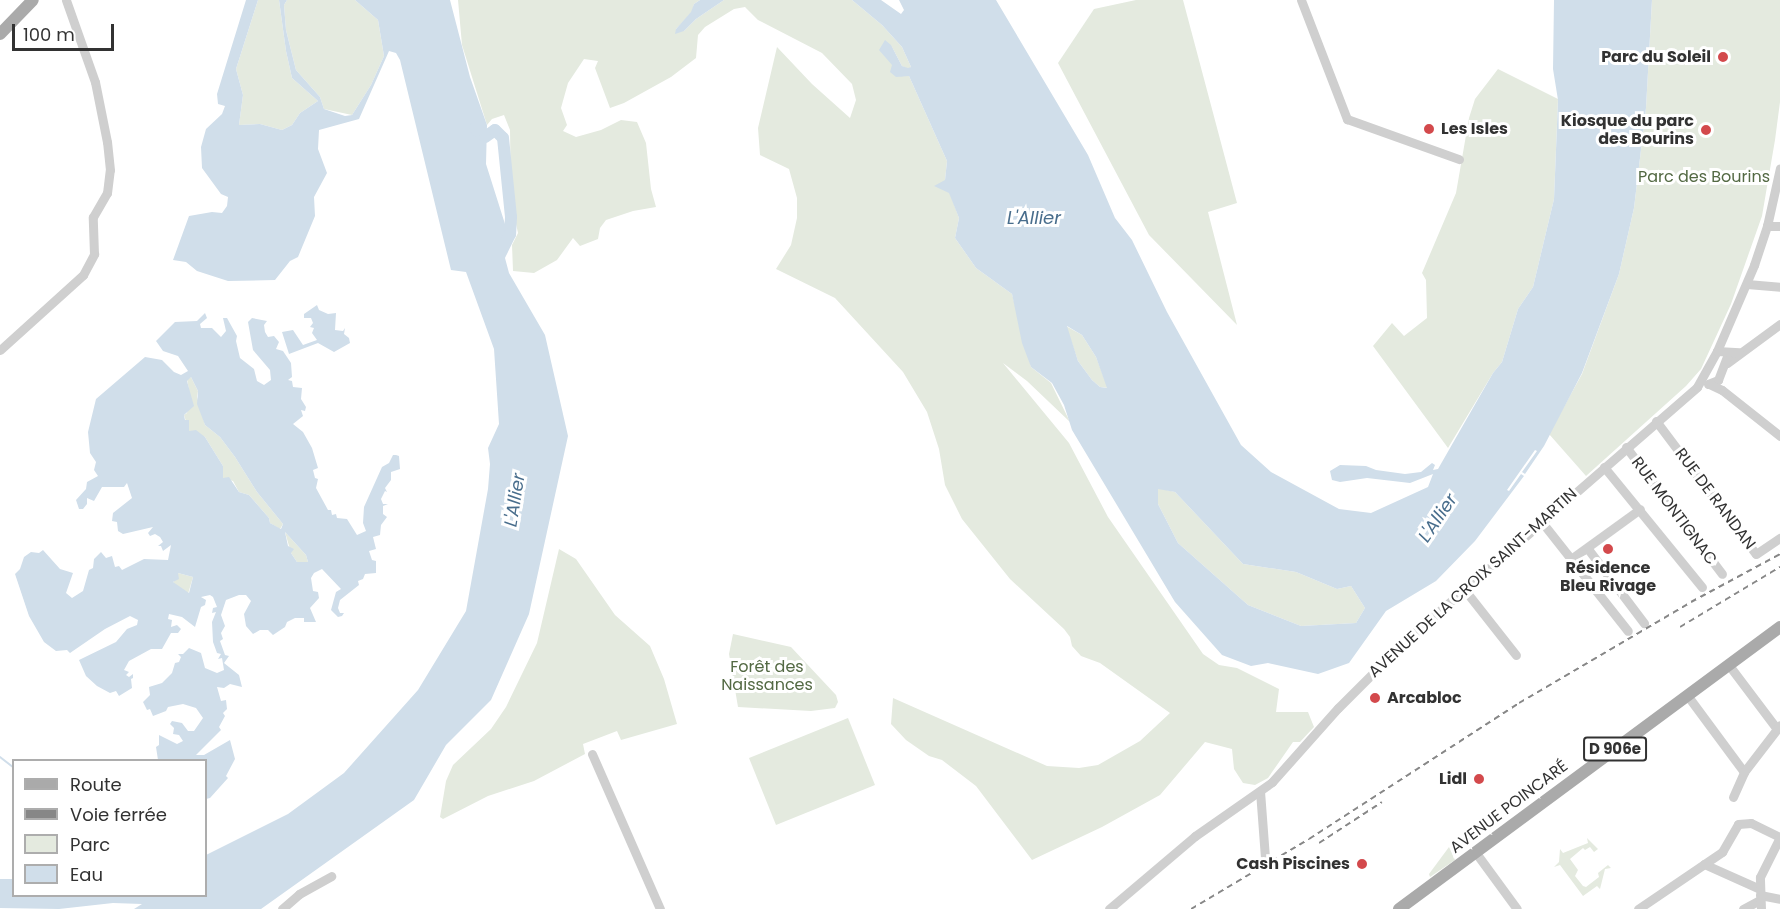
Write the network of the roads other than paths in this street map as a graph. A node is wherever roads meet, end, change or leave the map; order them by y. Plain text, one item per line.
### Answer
1 (33, 0) edge
2 (66, 0) edge
3 (1300, 0) edge
4 (0, 34) edge
5 (1459, 159) dead end
6 (1780, 168) edge
7 (1767, 226) junction
8 (1780, 226) edge
9 (1747, 284) junction
10 (1780, 287) edge
11 (1780, 324) edge
12 (0, 350) edge
13 (1723, 355) junction
14 (1707, 382) junction
15 (1656, 421) junction
16 (1780, 436) edge
17 (1626, 447) junction
18 (1604, 467) junction
19 (1640, 509) junction
20 (1541, 521) junction
21 (1780, 538) edge
22 (1588, 549) junction
23 (1571, 559) junction
24 (1722, 574) dead end
25 (1702, 587) dead end
26 (1464, 589) junction
27 (1780, 621) edge
28 (1644, 623) dead end
29 (1780, 627) edge
30 (1628, 631) dead end
31 (1753, 645) junction
32 (1516, 655) dead end
33 (1728, 664) junction
34 (1687, 695) junction
35 (1779, 727) edge
36 (592, 754) dead end
37 (1744, 772) junction
38 (1260, 791) junction
39 (1733, 797) dead end
40 (1780, 837) edge
41 (1476, 853) junction
42 (1265, 857) dead end
43 (1704, 864) junction
44 (331, 876) dead end
45 (1760, 898) edge
46 (1780, 899) edge
47 (282, 909) edge
48 (660, 909) edge
49 (1109, 909) edge
50 (1400, 909) edge
51 (1517, 909) edge
52 (1638, 909) edge
53 (1743, 909) edge

1 - 4 main road
2 - 12 street
3 - 5 street
6 - 7 street
7 - 8 street
7 - 9 street
9 - 10 street
9 - 13 street
11 - 13 street
13 - 14 street
13 - 14 street
14 - 15 street, AVENUE DE LA CROIX SAINT-MARTIN
14 - 16 street
15 - 17 street, AVENUE DE LA CROIX SAINT-MARTIN
15 - 21 street, RUE DE RANDAN
17 - 18 street, AVENUE DE LA CROIX SAINT-MARTIN
17 - 24 street, RUE MONTIGNAC
18 - 19 street
18 - 20 street, AVENUE DE LA CROIX SAINT-MARTIN
19 - 22 street
19 - 25 street
20 - 23 street
20 - 26 street, AVENUE DE LA CROIX SAINT-MARTIN
22 - 23 street
22 - 28 street
23 - 30 street
26 - 32 street
26 - 38 street, AVENUE DE LA CROIX SAINT-MARTIN
27 - 31 main road, AVENUE POINCARÉ / D 906e
29 - 31 main road, AVENUE POINCARÉ / D 906e
31 - 33 main road, AVENUE POINCARÉ / D 906e
33 - 34 main road, AVENUE POINCARÉ / D 906e
33 - 35 street
34 - 37 street
34 - 41 main road, AVENUE POINCARÉ / D 906e
35 - 37 street
36 - 48 street
37 - 39 street
38 - 42 street
38 - 49 street, AVENUE DE LA CROIX SAINT-MARTIN
40 - 43 street
40 - 45 street
41 - 50 main road, AVENUE POINCARÉ / D 906e
41 - 51 street
43 - 45 street
43 - 52 street
44 - 47 street
45 - 46 street
45 - 53 street

